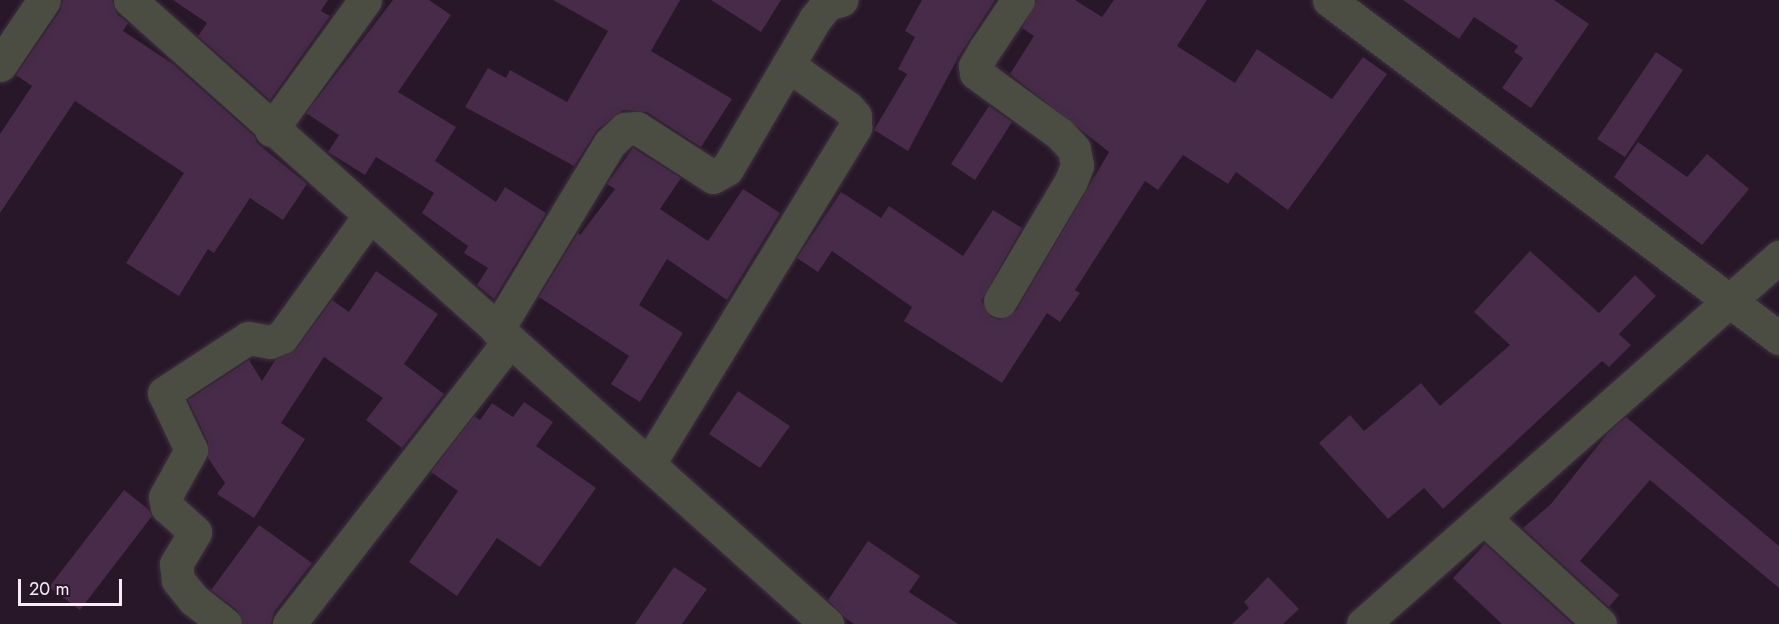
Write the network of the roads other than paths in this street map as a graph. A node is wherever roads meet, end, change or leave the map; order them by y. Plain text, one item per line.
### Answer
1 (45, 0) edge
2 (130, 0) edge
3 (364, 0) edge
4 (841, 0) edge
5 (1018, 0) edge
6 (1329, 0) edge
7 (0, 64) edge
8 (788, 65) junction
9 (272, 130) junction
10 (370, 215) junction
11 (1779, 257) edge
12 (1000, 301) dead end
13 (1732, 302) junction
14 (503, 335) junction
15 (1779, 338) edge
16 (650, 462) junction
17 (1484, 518) junction
18 (225, 624) edge
19 (289, 624) edge
20 (827, 624) edge
21 (1363, 624) edge
22 (1600, 624) edge

1 - 7 street
2 - 9 street
3 - 9 street
4 - 8 street
5 - 12 street
6 - 13 street
8 - 14 street
8 - 16 street
9 - 10 street
10 - 14 street
10 - 18 street
11 - 13 street
13 - 15 street
13 - 17 street
14 - 16 street
14 - 19 street
16 - 20 street
17 - 21 street
17 - 22 street

